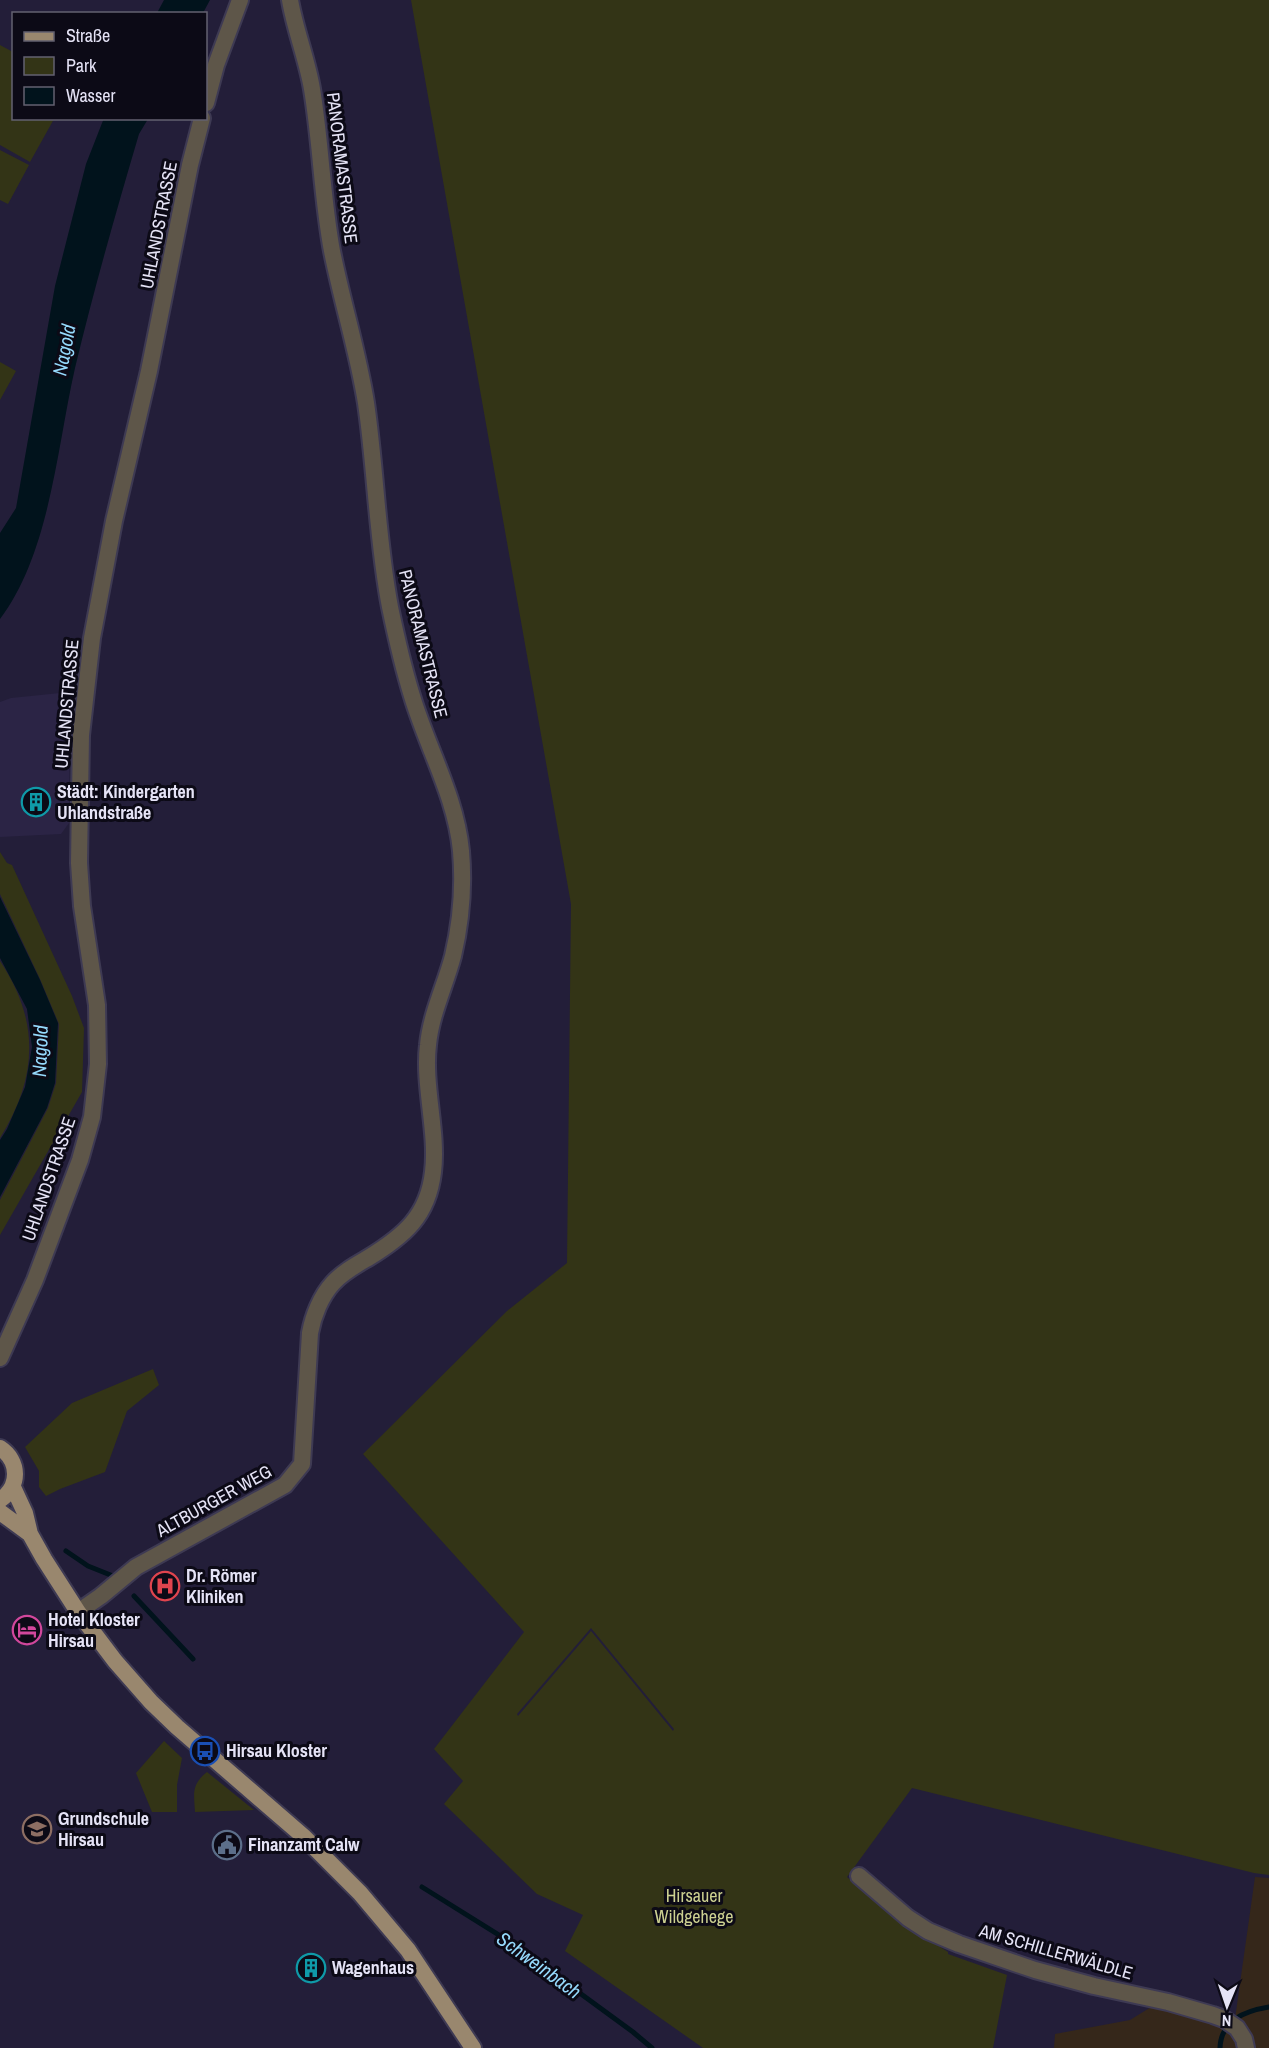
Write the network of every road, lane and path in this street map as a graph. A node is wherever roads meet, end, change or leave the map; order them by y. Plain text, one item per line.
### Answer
1 (240, 0) edge
2 (290, 0) edge
3 (207, 99) edge
4 (201, 120) edge
5 (390, 1244) joint
6 (0, 1358) edge
7 (0, 1448) edge
8 (13, 1487) junction
9 (0, 1500) edge
10 (0, 1512) edge
11 (30, 1534) junction
12 (78, 1612) junction
13 (859, 1876) dead end
14 (473, 2048) edge
15 (1246, 2048) edge

1 - 3 street
2 - 5 street, PANORAMASTRASSE
4 - 6 street, UHLANDSTRASSE
5 - 12 street, ALTBURGER WEG
7 - 8 main road
8 - 9 main road
8 - 11 main road
10 - 11 main road
11 - 12 main road
12 - 14 main road
13 - 15 street, AM SCHILLERWÄLDLE

